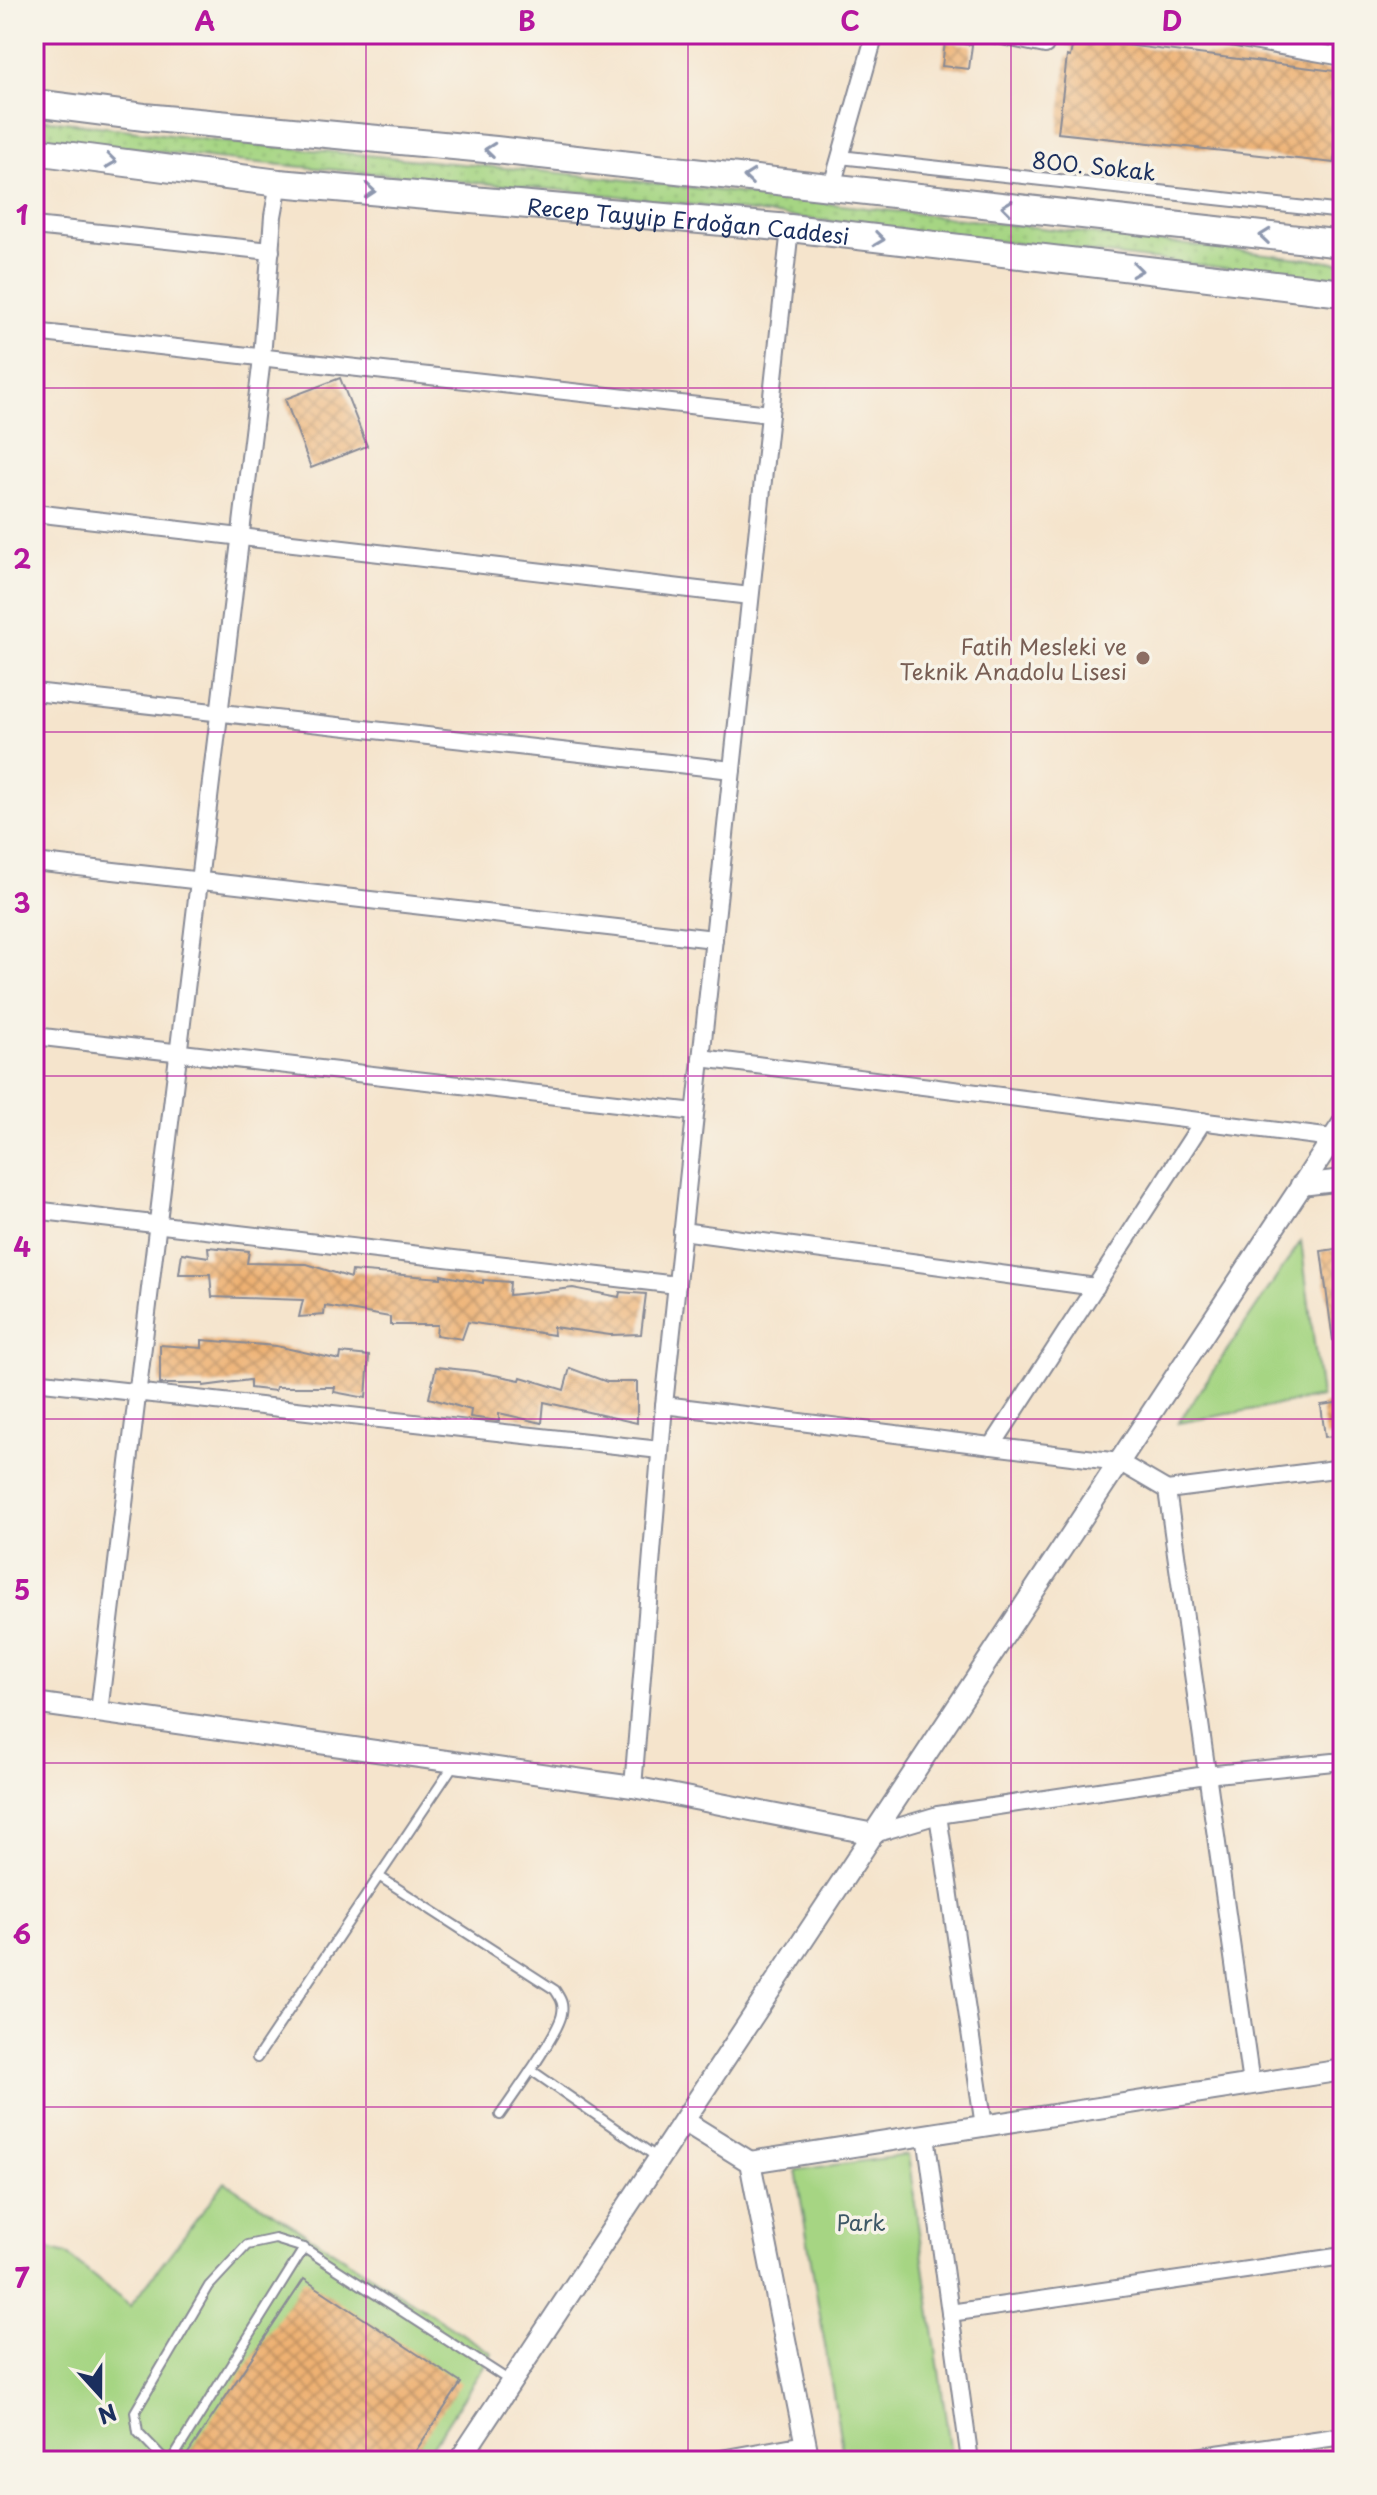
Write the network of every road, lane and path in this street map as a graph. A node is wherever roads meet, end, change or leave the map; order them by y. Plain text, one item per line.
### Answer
1 (875, 34) edge
2 (993, 34) edge
3 (1049, 34) edge
4 (1213, 34) edge
5 (1343, 57) edge
6 (34, 103) edge
7 (34, 151) edge
8 (840, 157) junction
9 (279, 183) junction
10 (832, 186) junction
11 (1343, 212) edge
12 (34, 226) edge
13 (790, 228) junction
14 (1343, 244) edge
15 (271, 251) junction
16 (1343, 293) edge
17 (34, 332) edge
18 (262, 358) junction
19 (770, 414) junction
20 (34, 513) edge
21 (240, 537) junction
22 (750, 596) junction
23 (34, 692) edge
24 (219, 713) junction
25 (732, 770) junction
26 (34, 862) edge
27 (199, 882) junction
28 (714, 939) junction
29 (34, 1036) edge
30 (178, 1053) junction
31 (701, 1058) junction
32 (695, 1112) junction
33 (1203, 1121) junction
34 (1338, 1130) edge
35 (1343, 1180) edge
36 (1301, 1185) junction
37 (34, 1210) edge
38 (158, 1225) junction
39 (682, 1231) junction
40 (677, 1285) junction
41 (1096, 1287) junction
42 (34, 1381) edge
43 (138, 1393) junction
44 (664, 1405) junction
45 (992, 1446) junction
46 (660, 1450) junction
47 (1119, 1462) junction
48 (1343, 1468) edge
49 (1167, 1490) junction
50 (34, 1703) edge
51 (99, 1712) junction
52 (1343, 1761) edge
53 (456, 1762) junction
54 (1206, 1775) junction
55 (633, 1787) junction
56 (938, 1815) junction
57 (874, 1834) junction
58 (380, 1877) junction
59 (257, 2058) dead end
60 (531, 2070) junction
61 (1343, 2070) edge
62 (1251, 2084) junction
63 (500, 2115) dead end
64 (684, 2121) junction
65 (984, 2126) junction
66 (926, 2135) junction
67 (659, 2158) junction
68 (750, 2162) junction
69 (304, 2248) junction
70 (1343, 2256) edge
71 (950, 2313) junction
72 (511, 2382) junction
73 (1343, 2436) edge
74 (807, 2453) edge
75 (761, 2456) edge
76 (169, 2461) edge
77 (459, 2461) edge
78 (710, 2461) edge
79 (970, 2461) edge
80 (1167, 2461) edge

1 - 8 street
2 - 3 street
4 - 5 street
10 -> 6 main road, Recep Tayyip Erdoğan Caddesi
7 -> 9 main road, Recep Tayyip Erdoğan Caddesi
8 - 10 street
8 - 11 street, 800. Sokak
9 -> 13 main road, Recep Tayyip Erdoğan Caddesi
9 - 15 street
14 -> 10 main road, Recep Tayyip Erdoğan Caddesi
12 - 15 street
13 -> 16 main road, Recep Tayyip Erdoğan Caddesi
13 - 19 street
15 - 18 street
17 - 18 street
18 - 19 street
18 - 21 street
19 - 22 street
20 - 21 street
21 - 22 street
21 - 24 street
22 - 25 street
23 - 24 street
24 - 25 street
24 - 27 street
25 - 28 street
26 - 27 street
27 - 28 street
27 - 30 street
28 - 31 street
29 - 30 street
30 - 32 street
30 - 38 street
31 - 32 street
31 - 33 street
32 - 39 street
33 - 34 street
33 - 41 street
34 - 36 street
35 - 36 street
36 - 47 street
37 - 38 street
38 - 40 street
38 - 43 street
39 - 40 street
39 - 41 street
40 - 44 street
41 - 45 street
42 - 43 street
43 - 46 street
43 - 51 street
44 - 45 street
44 - 46 street
45 - 47 street
46 - 55 street
47 - 49 street
47 - 57 street
48 - 49 street
49 - 54 street
50 - 51 street
51 - 53 street
52 - 54 street
53 - 55 street
53 - 58 lane
54 - 56 street
54 - 62 street
55 - 57 street
56 - 57 street
56 - 65 street
57 - 64 street
58 - 59 lane
58 - 60 lane
60 - 63 lane
60 - 67 lane
61 - 62 street
62 - 65 street
64 - 67 street
64 - 68 street
65 - 66 street
66 - 68 street
66 - 71 street
67 - 72 street
68 - 74 street
69 - 72 lane
69 - 76 lane
69 - 76 lane
70 - 71 street
71 - 79 street
72 - 77 street
73 - 80 street
74 - 75 street
75 - 78 street

